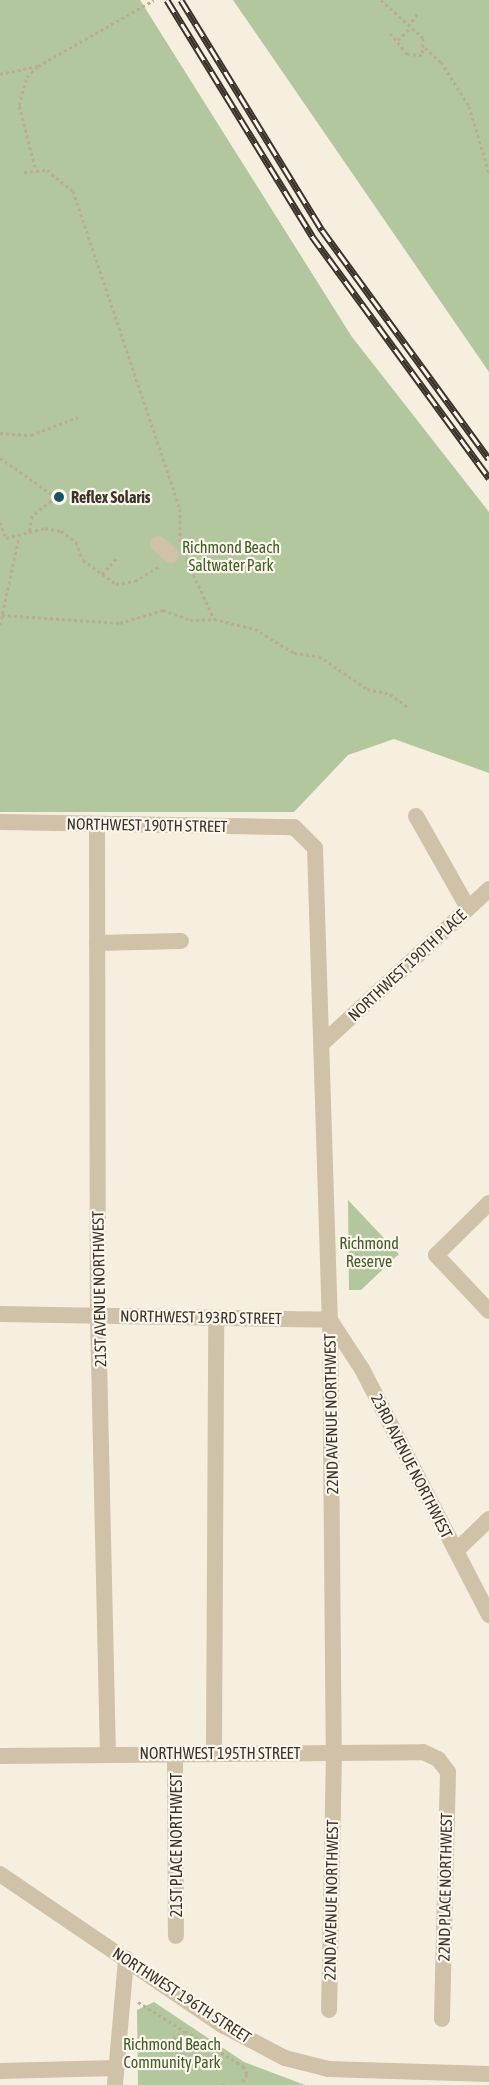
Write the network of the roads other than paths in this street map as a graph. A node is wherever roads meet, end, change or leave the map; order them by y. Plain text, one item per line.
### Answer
1 (416, 816) dead end
2 (0, 822) edge
3 (97, 824) junction
4 (294, 827) joint
5 (489, 889) edge
6 (468, 908) junction
7 (181, 941) dead end
8 (97, 943) junction
9 (324, 1042) junction
10 (489, 1203) edge
11 (489, 1311) edge
12 (0, 1314) edge
13 (99, 1316) junction
14 (216, 1318) junction
15 (330, 1320) junction
16 (489, 1519) edge
17 (456, 1551) junction
18 (489, 1615) edge
19 (214, 1753) junction
20 (334, 1753) junction
21 (108, 1754) junction
22 (176, 1754) junction
23 (0, 1756) edge
24 (438, 1759) joint
25 (0, 1874) edge
26 (176, 1936) dead end
27 (126, 1958) junction
28 (329, 2010) dead end
29 (442, 2019) dead end
30 (116, 2068) junction
31 (0, 2071) edge
32 (489, 2074) edge
33 (115, 2085) edge

1 - 6 street
2 - 3 street, NORTHWEST 190TH STREET
3 - 4 street, NORTHWEST 190TH STREET
3 - 8 street, 21ST AVENUE NORTHWEST
4 - 9 street, 22ND AVENUE NORTHWEST
5 - 6 street, NORTHWEST 190TH PLACE
6 - 9 street, NORTHWEST 190TH PLACE
7 - 8 street
8 - 13 street, 21ST AVENUE NORTHWEST
9 - 15 street, 22ND AVENUE NORTHWEST
10 - 11 street
12 - 13 street, NORTHWEST 193RD STREET
13 - 14 street, NORTHWEST 193RD STREET
13 - 21 street, 21ST AVENUE NORTHWEST
14 - 15 street, NORTHWEST 193RD STREET
14 - 19 street
15 - 17 street, 23RD AVENUE NORTHWEST
15 - 20 street, 22ND AVENUE NORTHWEST
16 - 17 street
17 - 18 street, 23RD AVENUE NORTHWEST
19 - 20 street, NORTHWEST 195TH STREET
19 - 22 street, NORTHWEST 195TH STREET
20 - 24 street, NORTHWEST 195TH STREET
20 - 28 street, 22ND AVENUE NORTHWEST
21 - 22 street, NORTHWEST 195TH STREET
21 - 23 street, NORTHWEST 195TH STREET
22 - 26 street, 21ST PLACE NORTHWEST
24 - 29 street, 22ND PLACE NORTHWEST
25 - 27 street, NORTHWEST 196TH STREET
27 - 30 street
27 - 32 street, NORTHWEST 196TH STREET
30 - 31 street
30 - 33 street

